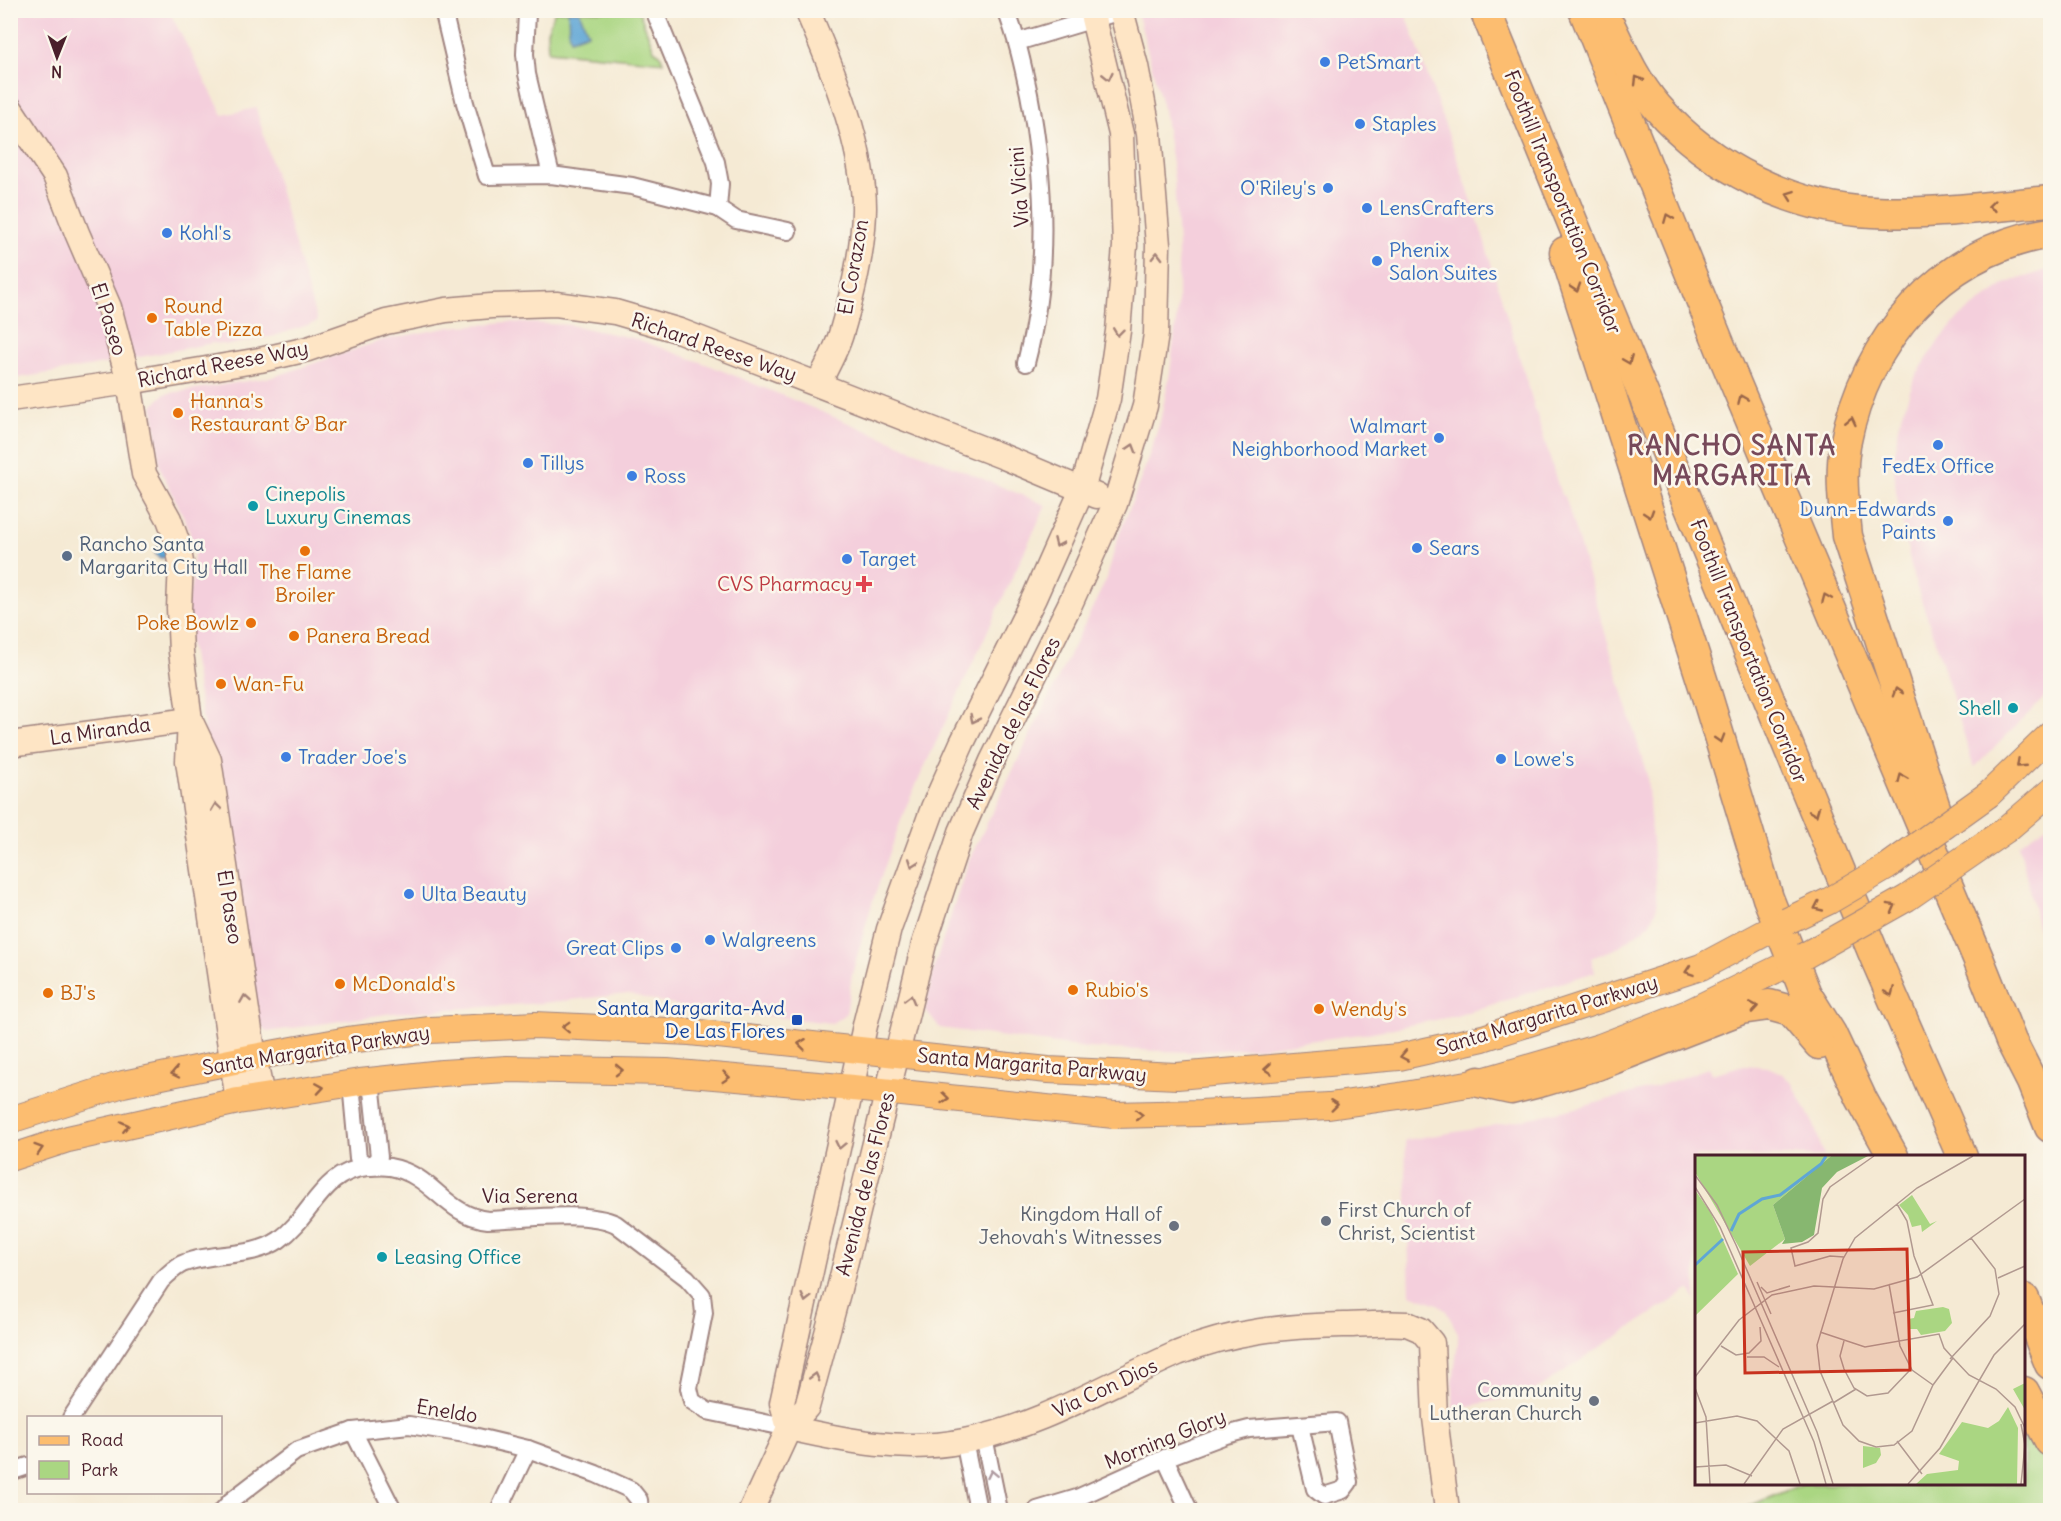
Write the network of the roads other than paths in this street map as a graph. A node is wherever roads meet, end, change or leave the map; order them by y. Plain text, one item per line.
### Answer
1 (443, 10) edge
2 (654, 10) edge
3 (807, 10) edge
4 (1006, 10) edge
5 (1584, 10) edge
6 (1602, 10) edge
7 (525, 11) edge
8 (1121, 11) edge
9 (1486, 12) edge
10 (1093, 15) edge
11 (1017, 42) junction
12 (10, 108) edge
13 (551, 175) junction
14 (2050, 201) edge
15 (718, 208) junction
16 (788, 231) dead end
17 (2050, 233) edge
18 (1026, 363) dead end
19 (129, 382) junction
20 (819, 384) junction
21 (10, 399) edge
22 (1082, 490) junction
23 (1115, 504) junction
24 (190, 720) junction
25 (2050, 735) edge
26 (10, 744) edge
27 (2050, 792) edge
28 (1783, 923) junction
29 (1799, 959) junction
30 (860, 1051) junction
31 (897, 1054) junction
32 (243, 1059) junction
33 (360, 1082) junction
34 (1479, 1082) junction
35 (2032, 1082) junction
36 (853, 1088) junction
37 (887, 1092) junction
38 (1861, 1098) junction
39 (250, 1099) junction
40 (10, 1120) edge
41 (2050, 1127) edge
42 (1892, 1155) edge
43 (1962, 1155) edge
44 (10, 1158) edge
45 (370, 1167) junction
46 (2025, 1302) edge
47 (2050, 1364) edge
48 (2025, 1394) edge
49 (72, 1416) edge
50 (1300, 1426) dead end
51 (789, 1428) junction
52 (353, 1431) junction
53 (974, 1439) junction
54 (2050, 1441) edge
55 (528, 1449) junction
56 (1166, 1458) junction
57 (27, 1466) edge
58 (10, 1472) edge
59 (639, 1505) edge
60 (231, 1507) edge
61 (1045, 1509) edge
62 (393, 1510) edge
63 (499, 1510) edge
64 (751, 1510) edge
65 (978, 1510) edge
66 (999, 1510) edge
67 (1189, 1510) edge
68 (1447, 1510) edge

1 - 13 street
2 - 15 street
3 - 20 street, El Corazon
4 - 11 street, Via Vicini
35 -> 5 highway
14 -> 6 highway
7 - 13 street
8 - 10 street
23 -> 8 street, Avenida de las Flores
9 -> 28 highway
9 -> 43 highway, Foothill Transportation Corridor
10 - 11 street
10 -> 22 street, Avenida de las Flores
11 - 18 street, Via Vicini
12 - 19 street, El Paseo
13 - 15 street
15 - 16 street
35 -> 17 highway
19 - 20 street, Richard Reese Way
19 - 21 street, Richard Reese Way
19 - 24 street, El Paseo
20 - 22 street, Richard Reese Way
22 - 23 street, Richard Reese Way
22 -> 30 street, Avenida de las Flores
31 -> 23 street, Avenida de las Flores
24 - 26 street, La Miranda
24 - 32 street, El Paseo
25 -> 28 main road, Santa Margarita Parkway, bridge
29 -> 27 main road, Santa Margarita Parkway, bridge
28 - 29 highway
28 -> 31 main road, Santa Margarita Parkway
29 - 34 main road, Santa Margarita Parkway
29 - 38 highway
30 - 31 main road, Santa Margarita Parkway
30 -> 32 main road, Santa Margarita Parkway
30 - 36 street, Avenida de las Flores
31 - 37 street, Avenida de las Flores
32 - 39 street, El Paseo
32 -> 40 main road, Santa Margarita Parkway
33 -> 36 main road, Santa Margarita Parkway
39 -> 33 main road, Santa Margarita Parkway
33 - 45 street
37 -> 34 main road, Santa Margarita Parkway
34 -> 38 highway
35 - 41 highway
36 - 37 main road, Santa Margarita Parkway
36 -> 51 street, Avenida de las Flores
51 -> 37 street, Avenida de las Flores
38 - 42 highway
44 -> 39 main road, Santa Margarita Parkway
45 - 49 street, Via Serena
45 - 51 street, Via Serena
46 - 47 highway
48 - 54 highway
50 - 56 street, Morning Glory
51 - 53 street, Via Con Dios
51 - 64 street, Avenida de las Flores
52 - 55 street, Eneldo
52 - 60 street, Eneldo
52 - 62 street
53 - 65 street
66 -> 53 street
53 - 68 street, Via Con Dios
55 - 59 street, Eneldo
55 - 63 street
56 - 61 street, Morning Glory
56 - 67 street
57 - 58 street

